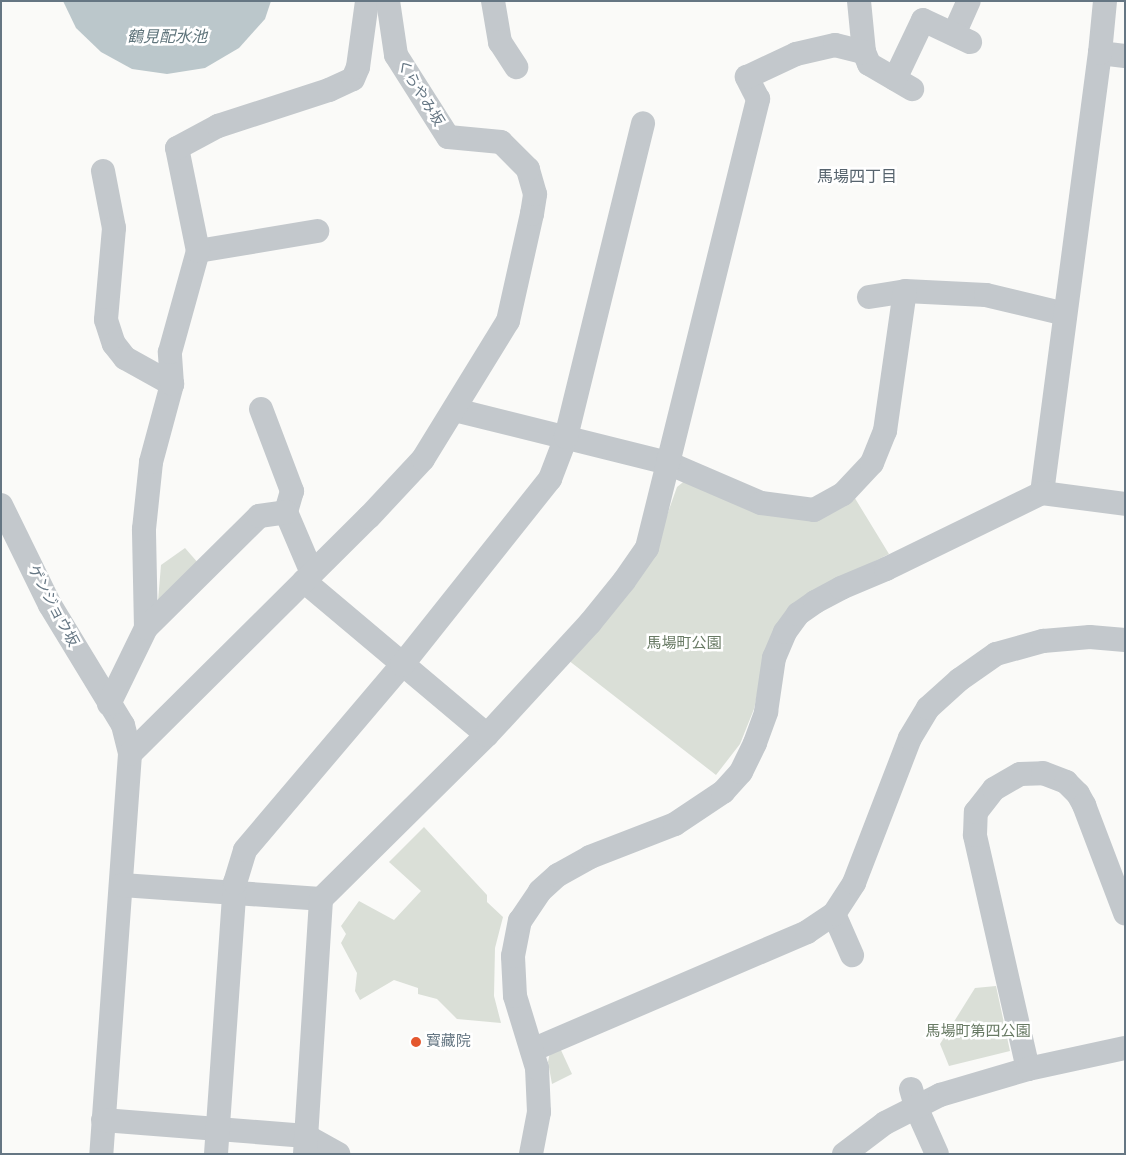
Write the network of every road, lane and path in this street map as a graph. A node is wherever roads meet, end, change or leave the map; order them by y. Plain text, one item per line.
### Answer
1 (367, 1) edge
2 (388, 1) edge
3 (493, 1) edge
4 (859, 1) edge
5 (969, 1) edge
6 (1105, 1) edge
7 (864, 52) junction
8 (1100, 53) junction
9 (1125, 56) edge
10 (516, 67) dead end
11 (643, 123) dead end
12 (103, 171) dead end
13 (317, 231) dead end
14 (198, 251) junction
15 (905, 291) junction
16 (869, 297) dead end
17 (1065, 314) junction
18 (172, 384) junction
19 (261, 409) dead end
20 (455, 410) junction
21 (566, 438) junction
22 (668, 463) junction
23 (1042, 493) junction
24 (1125, 504) edge
25 (1, 505) edge
26 (286, 512) junction
27 (308, 577) junction
28 (146, 628) junction
29 (1125, 640) edge
30 (402, 666) junction
31 (109, 704) junction
32 (487, 735) junction
33 (130, 754) junction
34 (122, 885) junction
35 (234, 893) junction
36 (321, 899) junction
37 (1125, 913) edge
38 (834, 914) junction
39 (852, 955) dead end
40 (1125, 1048) edge
41 (532, 1050) junction
42 (1028, 1069) junction
43 (913, 1098) junction
44 (103, 1120) junction
45 (218, 1129) junction
46 (306, 1145) edge
47 (101, 1154) edge
48 (216, 1154) edge
49 (338, 1154) edge
50 (531, 1154) edge
51 (844, 1154) edge
52 (937, 1154) edge

1 - 14 street
2 - 20 street, くらやみ坂
3 - 10 street
4 - 7 street
5 - 7 street
6 - 8 street
7 - 22 street
8 - 9 street
8 - 17 street
11 - 21 street
12 - 18 street
13 - 14 street
14 - 18 street
15 - 16 street
15 - 17 street
15 - 22 street
17 - 23 street
18 - 28 street
19 - 26 street
20 - 21 street
20 - 27 street
21 - 22 street
21 - 30 street
22 - 32 street
23 - 24 street
23 - 41 street
25 - 31 street, ゲンジョウ坂
26 - 27 street
26 - 28 street
27 - 30 street
27 - 33 street
28 - 31 street
29 - 38 street
30 - 32 street
30 - 35 street
31 - 33 street, ゲンジョウ坂
32 - 36 street
33 - 34 street, ゲンジョウ坂
34 - 35 street
34 - 44 street, ゲンジョウ坂
35 - 36 street
35 - 45 street
36 - 46 street
37 - 42 street
38 - 39 street
38 - 41 street
40 - 42 street
41 - 50 street
42 - 43 street
43 - 51 street
43 - 52 street
44 - 45 street
44 - 47 street, ゲンジョウ坂
45 - 46 street
45 - 48 street
46 - 49 street

